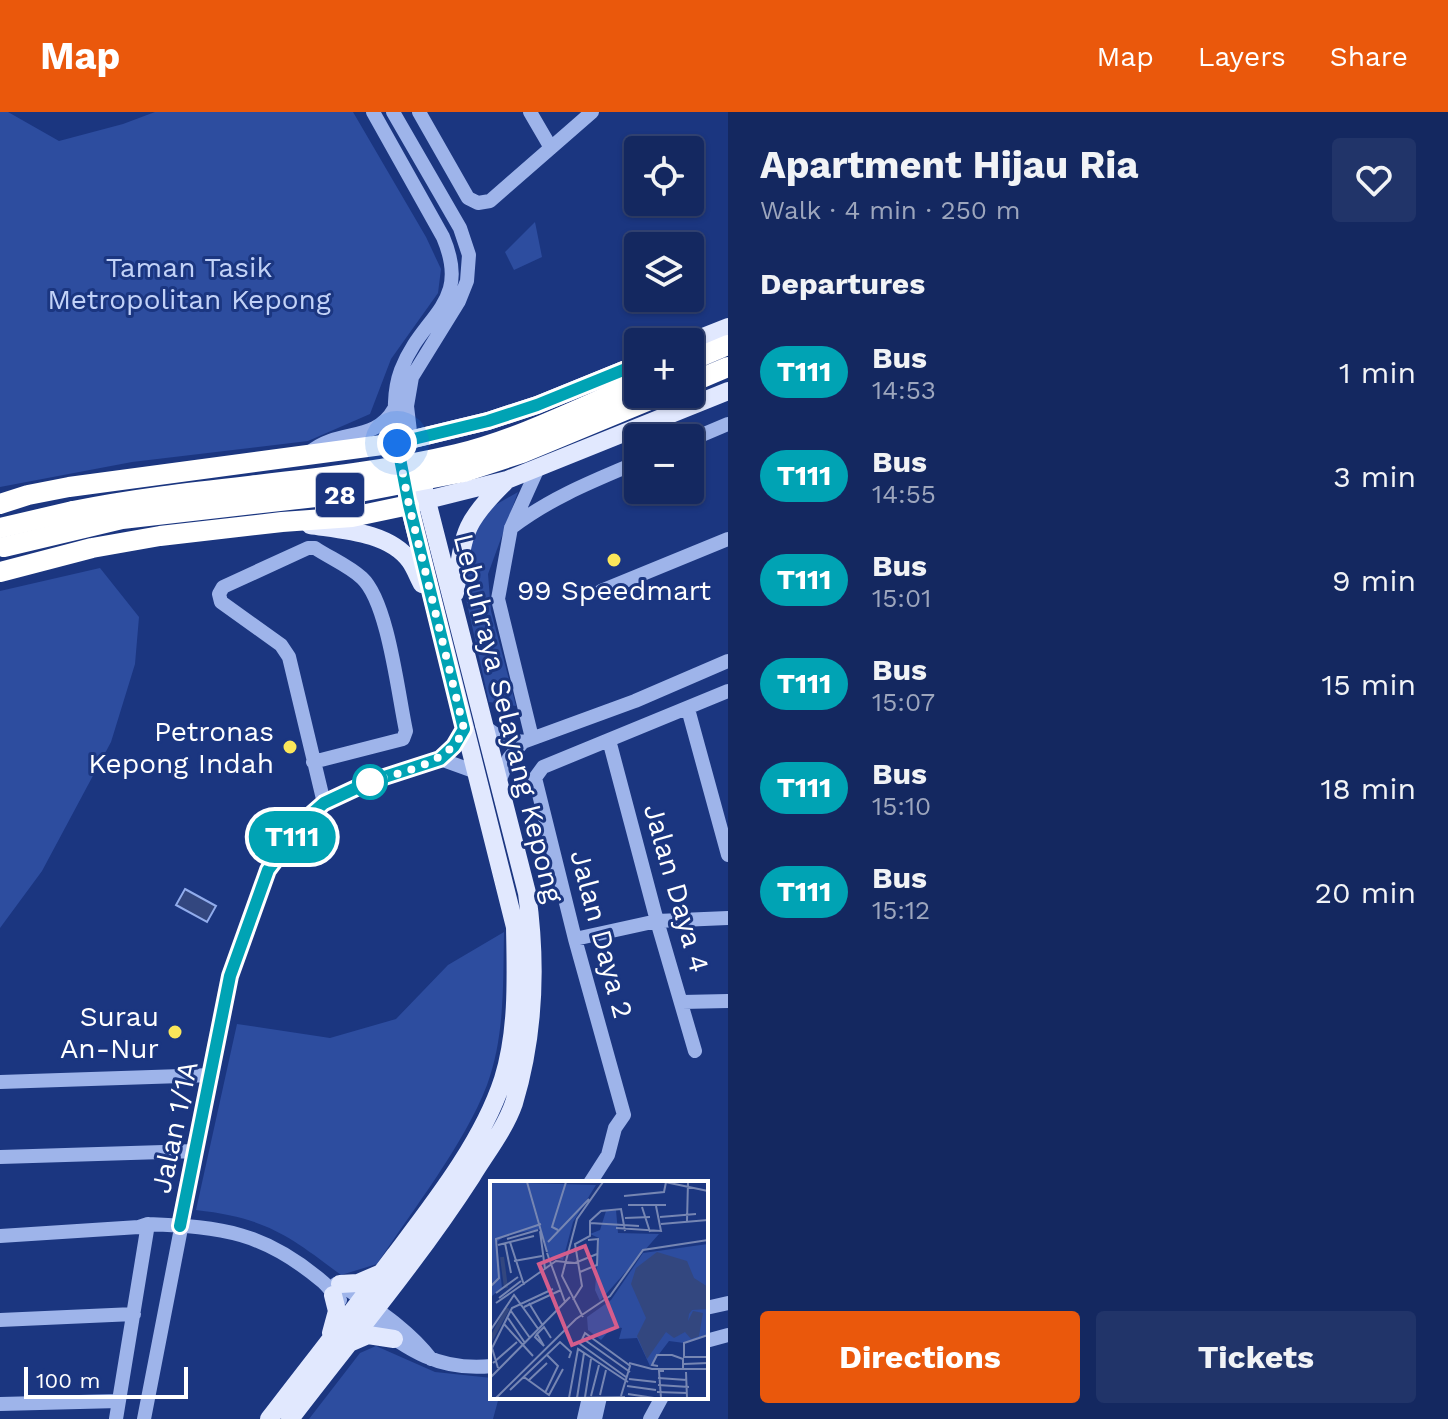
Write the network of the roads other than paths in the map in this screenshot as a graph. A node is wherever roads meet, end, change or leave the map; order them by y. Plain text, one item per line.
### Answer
1 (373, 112) edge
2 (393, 112) edge
3 (419, 112) edge
4 (530, 112) edge
5 (592, 112) edge
6 (551, 148) junction
7 (469, 255) junction
8 (452, 258) junction
9 (728, 327) edge
10 (704, 336) edge
11 (728, 345) edge
12 (704, 355) edge
13 (728, 367) edge
14 (624, 370) edge
15 (704, 377) edge
16 (624, 389) edge
17 (728, 391) edge
18 (630, 408) edge
19 (395, 409) junction
20 (488, 421) junction
21 (728, 424) edge
22 (704, 434) edge
23 (404, 442) junction
24 (333, 452) junction
25 (305, 456) junction
26 (538, 468) junction
27 (624, 468) edge
28 (500, 481) junction
29 (418, 503) junction
30 (0, 504) edge
31 (352, 517) junction
32 (282, 522) junction
33 (511, 528) junction
34 (728, 539) edge
35 (1, 541) edge
36 (0, 572) edge
37 (601, 591) dead end
38 (445, 608) junction
39 (728, 661) edge
40 (728, 691) edge
41 (688, 709) junction
42 (473, 727) junction
43 (528, 740) junction
44 (609, 740) junction
45 (440, 759) junction
46 (313, 762) junction
47 (476, 772) junction
48 (498, 784) junction
49 (324, 803) junction
50 (728, 855) edge
51 (728, 918) edge
52 (657, 921) junction
53 (575, 939) junction
54 (728, 1001) edge
55 (682, 1002) junction
56 (695, 1051) dead end
57 (212, 1075) junction
58 (0, 1082) edge
59 (196, 1151) junction
60 (0, 1157) edge
61 (591, 1181) edge
62 (180, 1226) junction
63 (145, 1228) junction
64 (0, 1236) edge
65 (383, 1271) junction
66 (333, 1287) junction
67 (728, 1303) edge
68 (708, 1308) edge
69 (364, 1309) junction
70 (134, 1314) junction
71 (0, 1320) edge
72 (728, 1335) edge
73 (394, 1339) junction
74 (708, 1340) edge
75 (347, 1345) junction
76 (325, 1346) junction
77 (431, 1360) junction
78 (490, 1366) edge
79 (589, 1399) edge
80 (600, 1399) edge
81 (661, 1399) edge
82 (119, 1401) junction
83 (0, 1404) edge
84 (116, 1419) edge
85 (144, 1419) edge
86 (269, 1419) edge
87 (290, 1419) edge
88 (584, 1419) edge
89 (595, 1419) edge
90 (650, 1419) edge

1 - 8 street
2 - 7 street
3 - 6 street
4 - 6 street
5 - 6 street
7 - 8 street
7 - 23 street
8 - 19 street
9 - 10 main road
11 - 12 highway
13 - 15 highway
14 - 20 main road
16 - 35 highway, 28, bridge
17 - 26 main road
18 - 35 highway, 28, bridge
19 - 23 street
19 - 25 street
20 - 23 main road
20 - 28 main road
21 - 22 street
23 - 24 highway
23 - 29 main road, Lebuhraya Selayang Kepong
24 - 25 highway
24 - 31 highway
25 - 30 highway
26 - 28 main road
26 - 33 street
27 - 33 street
28 - 29 main road
28 - 38 main road
29 - 31 highway
29 - 38 main road, Lebuhraya Selayang Kepong
31 - 32 highway
32 - 36 highway
32 - 38 main road
33 - 43 street
34 - 37 street
38 - 42 main road, Lebuhraya Selayang Kepong
39 - 43 street
40 - 41 street
41 - 44 street
41 - 50 street
42 - 43 street
42 - 45 street
42 - 47 main road, Lebuhraya Selayang Kepong
42 - 48 main road, Lebuhraya Selayang Kepong
43 - 48 street
44 - 52 street, Jalan Daya 4
44 - 53 street, Jalan Daya 2
45 - 47 street
45 - 49 street, Jalan 1/1A
46 - 46 street
46 - 49 street
47 - 65 main road, Lebuhraya Selayang Kepong
48 - 69 main road, Lebuhraya Selayang Kepong
49 - 57 street, Jalan 1/1A
51 - 52 street
52 - 53 street
52 - 55 street, Jalan Daya 4
53 - 61 street, Jalan Daya 2
54 - 55 street
55 - 56 street, Jalan Daya 4
57 - 58 street
57 - 59 street, Jalan 1/1A
59 - 60 street
59 - 62 street, Jalan 1/1A
62 - 63 street
62 - 66 street
62 - 85 street, Jalan 1/1A
63 - 64 street
63 - 70 street
65 - 66 main road
65 - 69 main road, Lebuhraya Selayang Kepong
66 - 69 street
66 - 76 main road
67 - 68 street
69 - 73 street
69 - 75 main road, Lebuhraya Selayang Kepong
69 - 76 main road, Lebuhraya Selayang Kepong
69 - 77 street
70 - 71 street
70 - 82 street
72 - 74 street
73 - 75 main road
73 - 77 street
75 - 87 main road, Lebuhraya Selayang Kepong
76 - 86 main road, Lebuhraya Selayang Kepong
77 - 78 street
79 - 88 street
80 - 89 street
81 - 90 street
82 - 83 street
82 - 84 street

